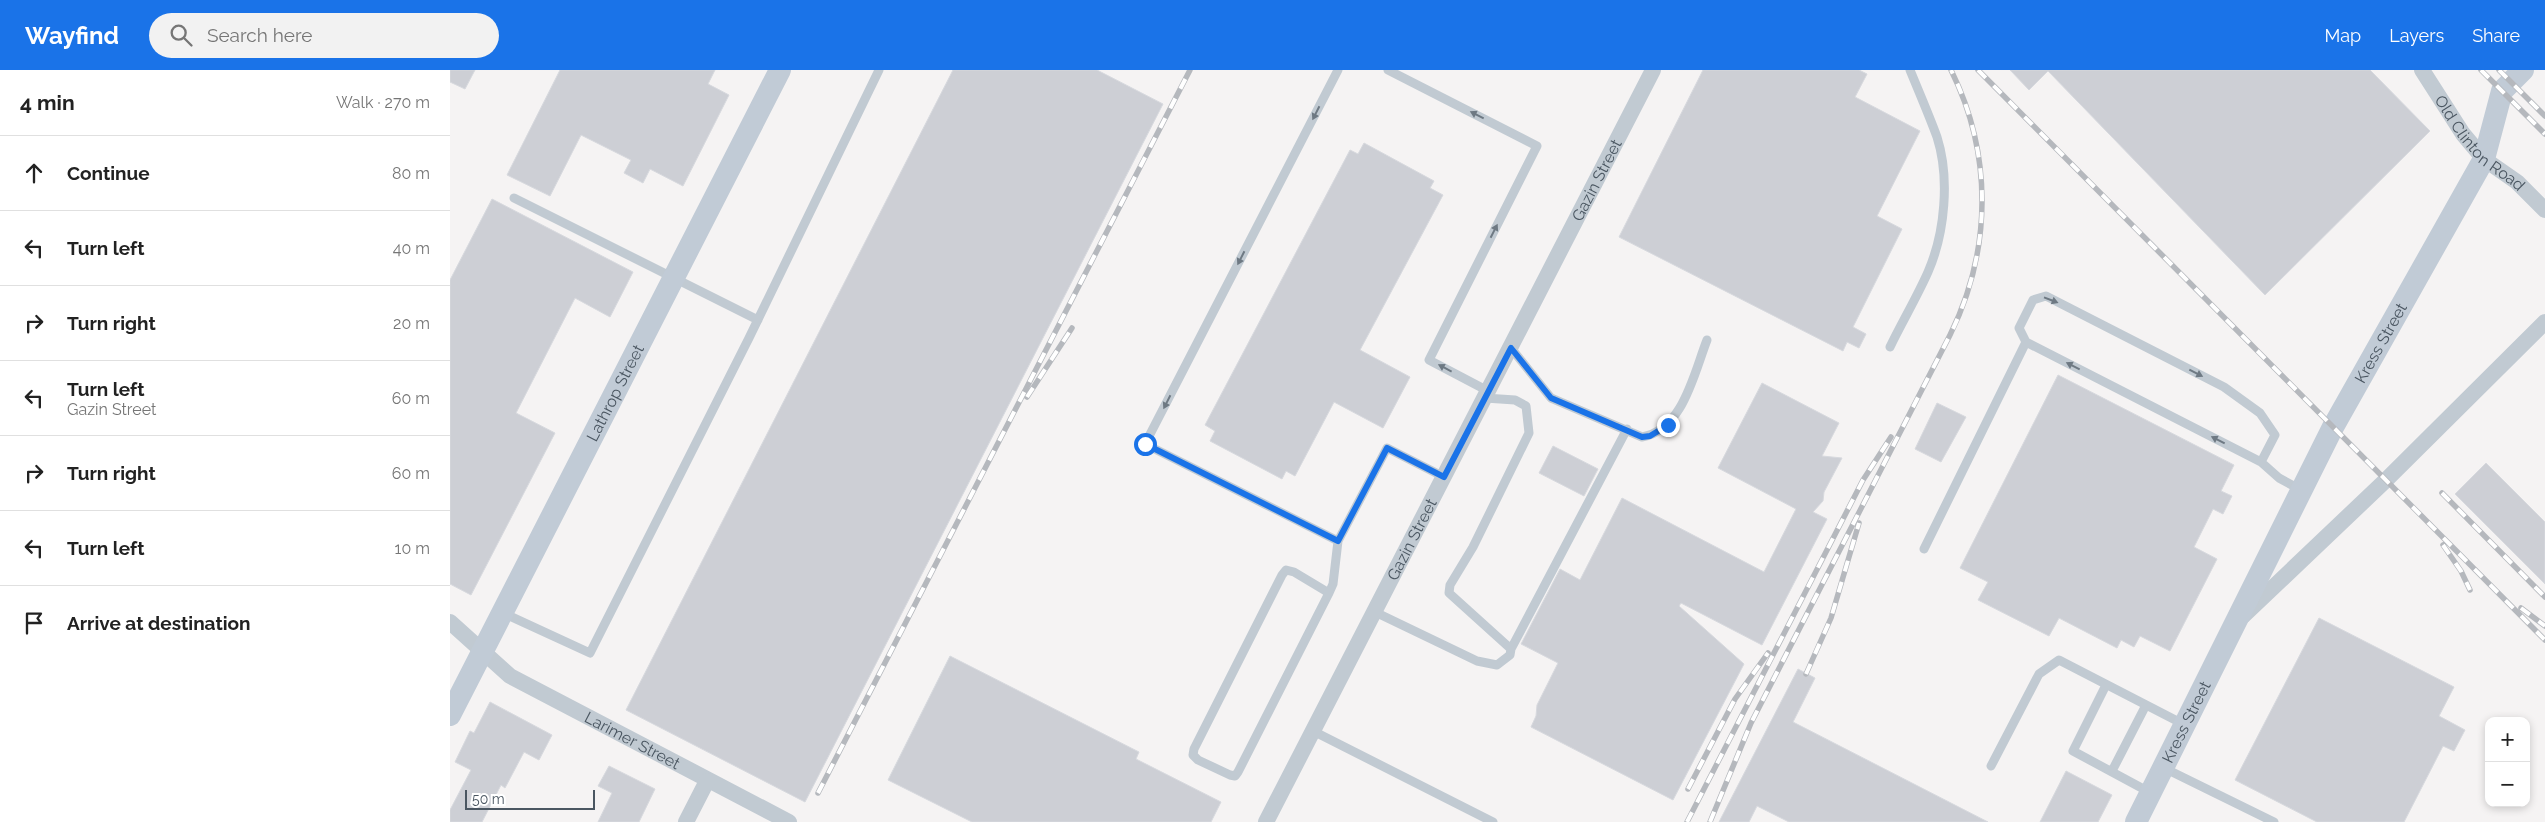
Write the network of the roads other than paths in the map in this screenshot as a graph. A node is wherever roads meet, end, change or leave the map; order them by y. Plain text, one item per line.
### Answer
1 (780, 70) edge
2 (879, 70) edge
3 (1338, 70) edge
4 (1388, 70) edge
5 (1653, 70) edge
6 (1910, 70) edge
7 (2422, 70) edge
8 (2523, 70) edge
9 (2484, 159) junction
10 (514, 198) dead end
11 (2545, 210) edge
12 (673, 278) junction
13 (758, 320) junction
14 (2545, 322) edge
15 (1707, 340) dead end
16 (2026, 342) junction
17 (1890, 347) dead end
18 (1511, 348) junction
19 (1486, 394) junction
20 (1627, 429) junction
21 (2261, 462) junction
22 (1444, 477) junction
23 (2302, 490) junction
24 (1338, 541) junction
25 (1924, 549) dead end
26 (1330, 593) junction
27 (501, 612) junction
28 (1375, 612) junction
29 (2238, 621) junction
30 (450, 622) edge
31 (1511, 649) junction
32 (482, 650) junction
33 (2106, 685) junction
34 (2146, 705) junction
35 (450, 716) edge
36 (2185, 725) junction
37 (1313, 732) junction
38 (1991, 766) dead end
39 (2163, 768) junction
40 (2112, 771) junction
41 (707, 781) junction
42 (2151, 793) junction
43 (686, 822) edge
44 (789, 822) edge
45 (1266, 822) edge
46 (1493, 822) edge
47 (2136, 822) edge
48 (2274, 822) edge

1 - 12 street, Lathrop Street
2 - 13 lane
3 -> 24 lane
19 -> 4 lane
5 - 18 street, Gazin Street
6 - 17 lane
7 - 9 street, Old Clinton Road
8 - 9 street, Kress Street
9 - 11 street, Old Clinton Road
9 - 23 street, Kress Street
10 - 12 lane
12 - 13 lane
12 - 27 street, Lathrop Street
13 - 27 lane
14 - 29 street, Kress Street
15 - 20 lane
21 -> 16 lane
16 -> 21 lane
16 - 25 lane
18 - 19 street, Gazin Street
18 - 20 lane
19 - 22 street, Gazin Street
19 - 31 lane
20 - 31 lane
21 - 23 lane
22 - 24 lane
22 - 28 street, Gazin Street
23 - 29 street, Kress Street
24 - 26 lane
26 - 26 lane
27 - 32 street, Lathrop Street
28 - 31 lane
28 - 37 street, Gazin Street
29 - 36 street, Kress Street
30 - 32 street, Larimer Street
32 - 35 street, Lathrop Street
32 - 41 street, Larimer Street
33 - 34 lane
33 - 38 lane
33 - 40 lane
34 - 36 lane
34 - 40 lane
36 - 39 street, Kress Street
37 - 45 street, Gazin Street
37 - 46 lane
39 - 42 street, Kress Street
39 - 48 lane
40 - 42 lane
41 - 43 street
41 - 44 street, Larimer Street
42 - 47 street, Kress Street

